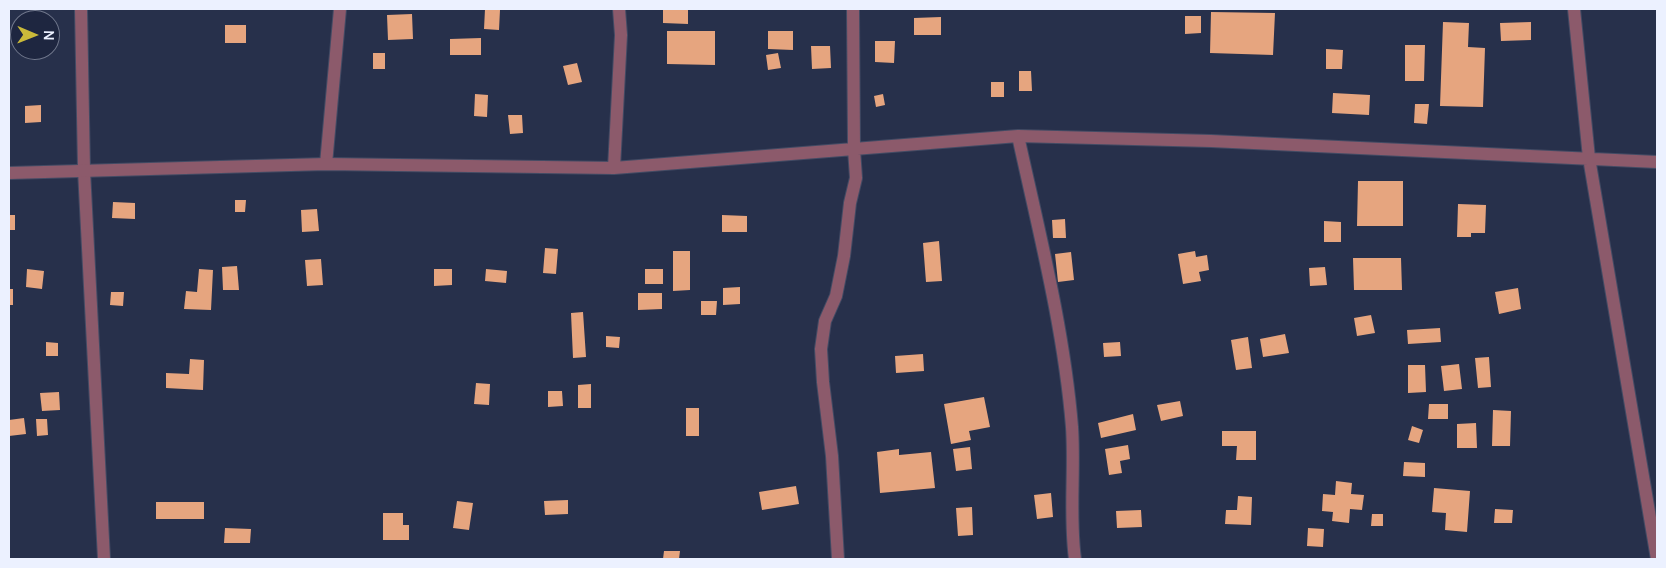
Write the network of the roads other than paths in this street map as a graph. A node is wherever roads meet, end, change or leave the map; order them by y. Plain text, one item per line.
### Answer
1 (81, 9) edge
2 (340, 9) edge
3 (619, 9) edge
4 (853, 9) edge
5 (1574, 9) edge
6 (1018, 136) junction
7 (854, 149) junction
8 (1589, 158) junction
9 (1657, 162) edge
10 (326, 164) junction
11 (614, 168) junction
12 (84, 170) junction
13 (9, 173) edge
14 (104, 559) edge
15 (838, 559) edge
16 (1075, 559) edge
17 (1657, 559) edge

1 - 12 street
2 - 10 street
3 - 11 street
4 - 7 street
5 - 8 street
6 - 7 street
6 - 8 street
6 - 16 street
7 - 11 street
7 - 15 street
8 - 9 street
8 - 17 street
10 - 11 street
10 - 12 street
12 - 13 street
12 - 14 street

